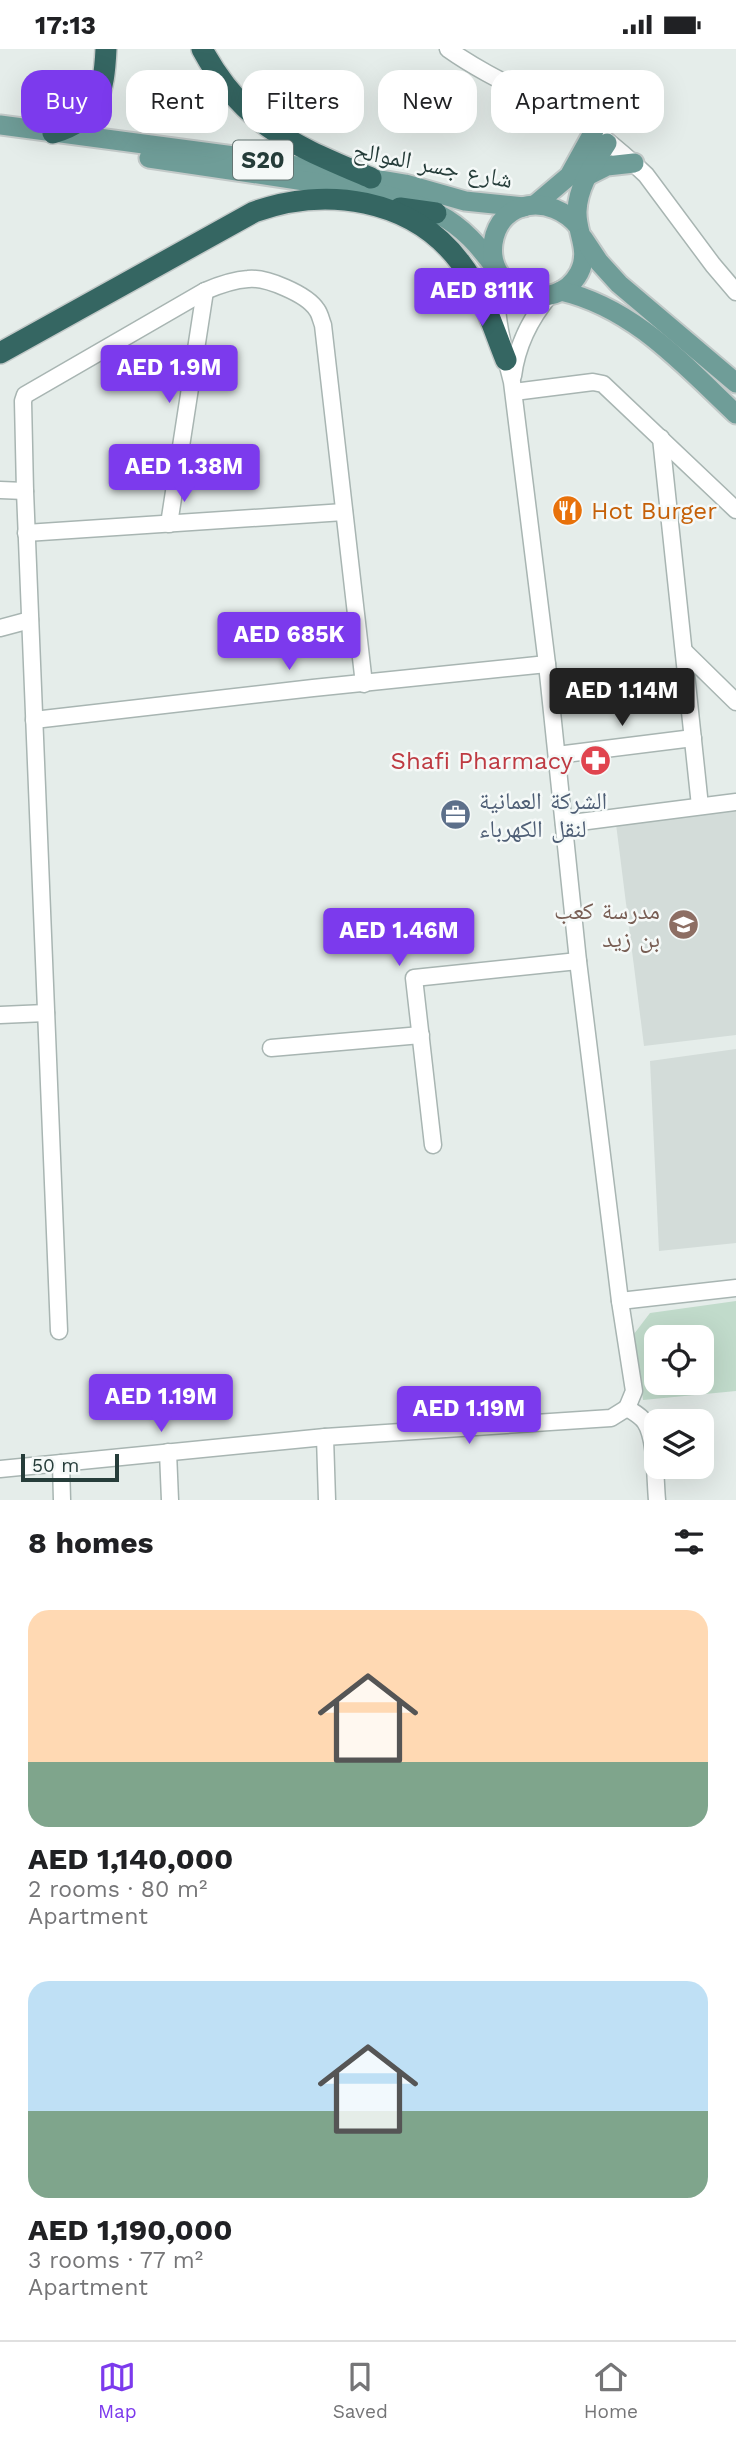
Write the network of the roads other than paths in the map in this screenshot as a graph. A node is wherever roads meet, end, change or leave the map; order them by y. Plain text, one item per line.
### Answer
1 (106, 49) edge
2 (202, 49) edge
3 (448, 49) edge
4 (105, 70) edge
5 (0, 125) edge
6 (21, 128) edge
7 (0, 133) edge
8 (53, 133) edge
9 (601, 137) junction
10 (634, 163) junction
11 (586, 177) junction
12 (370, 178) junction
13 (323, 198) junction
14 (530, 205) junction
15 (436, 213) junction
16 (580, 232) junction
17 (498, 271) junction
18 (205, 291) junction
19 (736, 292) edge
20 (556, 293) junction
21 (0, 353) edge
22 (506, 360) junction
23 (736, 383) edge
24 (513, 387) junction
25 (736, 414) edge
26 (661, 438) junction
27 (0, 491) edge
28 (24, 491) junction
29 (736, 510) edge
30 (344, 512) junction
31 (169, 524) junction
32 (26, 533) junction
33 (30, 620) junction
34 (0, 628) edge
35 (684, 651) junction
36 (547, 664) junction
37 (364, 684) junction
38 (736, 702) edge
39 (34, 720) junction
40 (693, 738) junction
41 (557, 755) junction
42 (736, 802) edge
43 (700, 806) junction
44 (564, 824) junction
45 (578, 961) junction
46 (46, 1013) junction
47 (0, 1015) edge
48 (421, 1035) junction
49 (271, 1048) dead end
50 (433, 1145) dead end
51 (736, 1288) edge
52 (620, 1301) junction
53 (59, 1331) dead end
54 (627, 1408) junction
55 (325, 1437) junction
56 (168, 1452) junction
57 (61, 1463) junction
58 (0, 1469) edge
59 (62, 1500) edge
60 (170, 1500) edge
61 (327, 1500) edge
62 (657, 1500) edge

1 - 4 highway
2 - 12 highway
3 - 9 street
5 - 6 main road, شارع جسر الموالح / S20
7 - 15 main road, شارع جسر الموالح / S20
8 - 12 main road, شارع جسر الموالح / S20
9 - 10 street
9 - 11 main road
9 - 14 main road
10 - 11 main road
10 - 19 street
11 - 16 main road
12 - 14 main road, شارع جسر الموالح / S20
13 - 15 highway
13 - 21 highway
13 - 22 highway
14 - 16 main road, S20
14 - 17 main road
15 - 17 main road, شارع جسر الموالح / S20
16 - 20 main road
16 - 23 main road, S20
17 - 20 main road, S20
17 - 22 street
18 - 28 street
18 - 30 street
18 - 31 street
20 - 24 street
20 - 25 main road, S20
22 - 24 street
24 - 26 street
24 - 36 street
26 - 29 street
26 - 35 street
27 - 28 street
28 - 32 street
30 - 31 street
30 - 37 street
31 - 32 street
32 - 33 street
33 - 34 street
33 - 39 street
35 - 38 street
35 - 40 street
36 - 37 street
36 - 41 street
37 - 39 street
39 - 46 street
40 - 41 street
40 - 43 street
41 - 44 street
42 - 43 street
43 - 44 street
44 - 45 street
45 - 48 street
45 - 52 street
46 - 47 street
46 - 53 street
48 - 49 street
48 - 50 street
51 - 52 street
52 - 54 street
54 - 55 street
54 - 62 street
55 - 56 street
55 - 61 street
56 - 57 street
56 - 60 street
57 - 58 street
57 - 59 street

